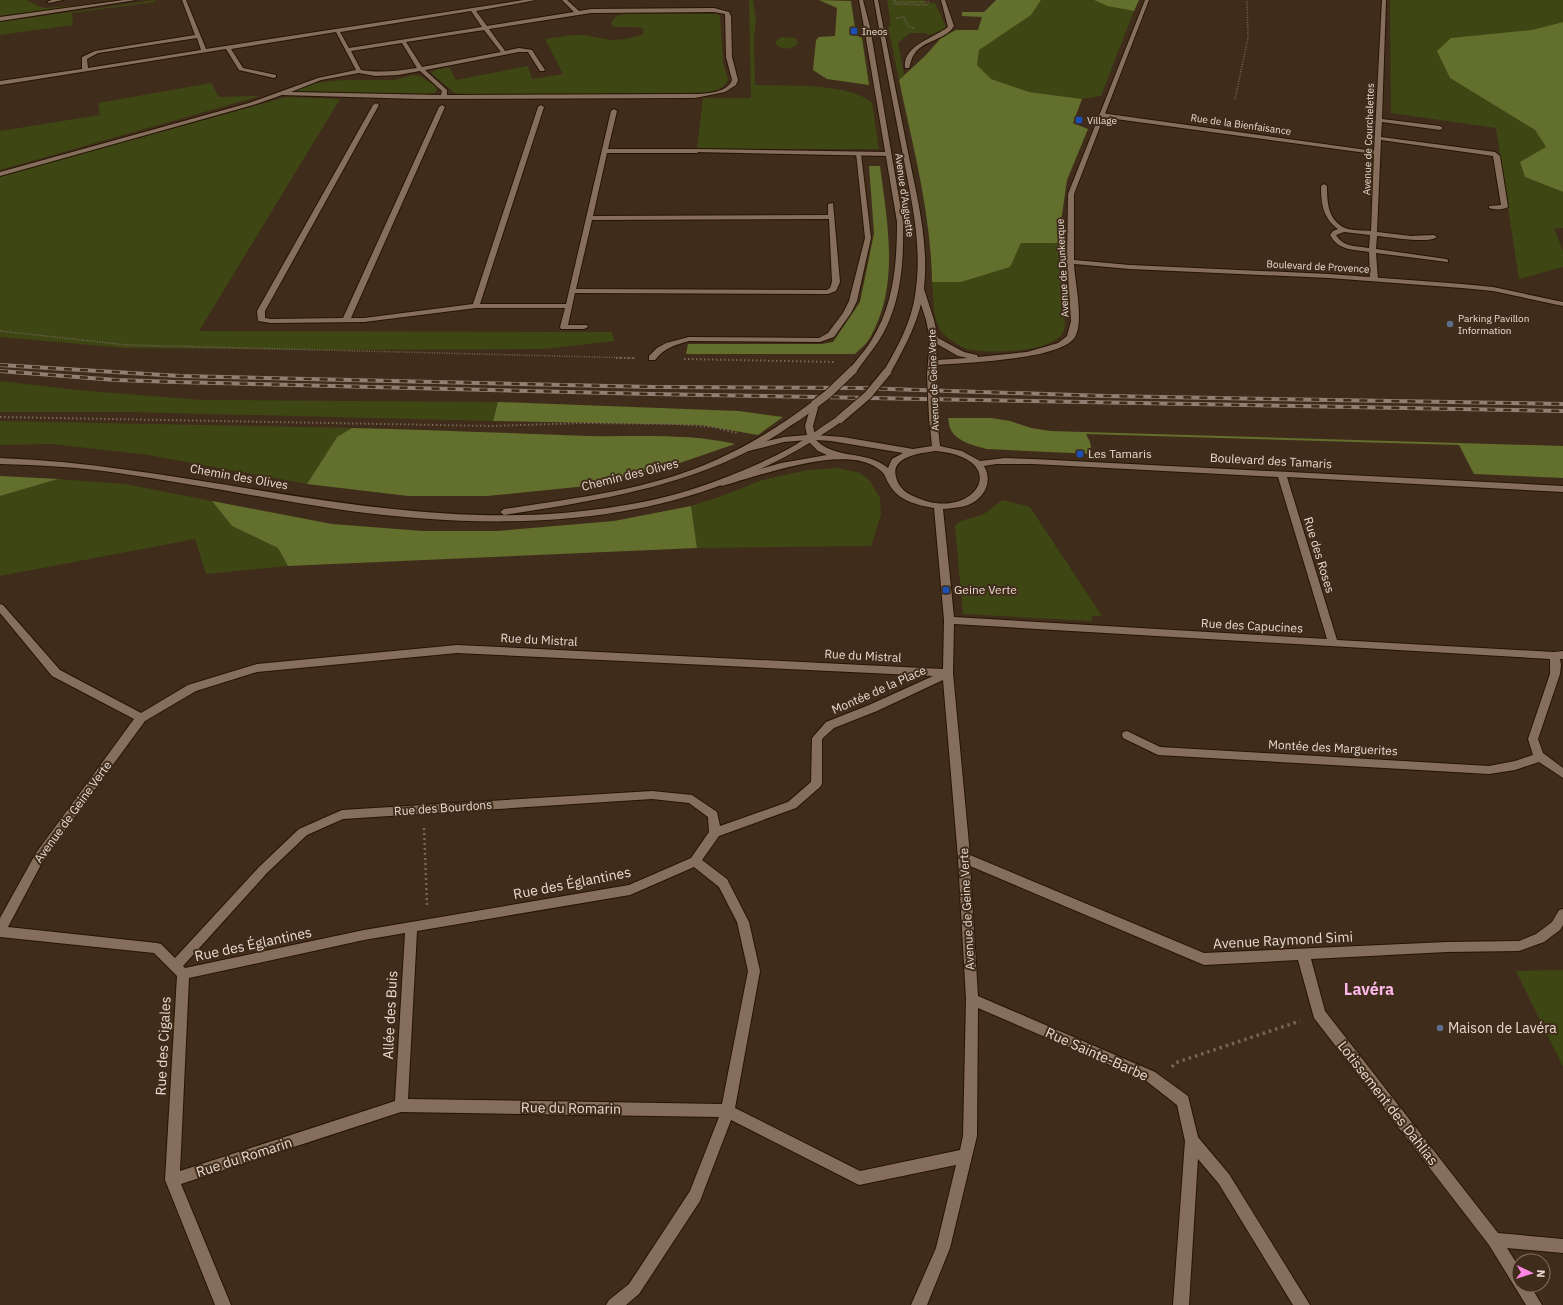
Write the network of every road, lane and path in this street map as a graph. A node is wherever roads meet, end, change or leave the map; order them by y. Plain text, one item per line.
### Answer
1 (61, 0) edge
2 (134, 0) edge
3 (184, 0) edge
4 (534, 0) edge
5 (564, 0) edge
6 (861, 0) edge
7 (876, 0) edge
8 (894, 0) edge
9 (1147, 0) edge
10 (1247, 0) edge
11 (1384, 0) edge
12 (914, 1) edge
13 (49, 2) dead end
14 (943, 2) edge
15 (891, 4) dead end
16 (472, 9) junction
17 (578, 13) junction
18 (893, 18) dead end
19 (0, 19) edge
20 (486, 28) junction
21 (916, 29) dead end
22 (337, 30) junction
23 (198, 36) junction
24 (403, 41) junction
25 (227, 47) junction
26 (204, 50) junction
27 (348, 50) junction
28 (504, 52) junction
29 (908, 67) dead end
30 (85, 69) junction
31 (421, 69) junction
32 (542, 70) dead end
33 (359, 71) junction
34 (274, 76) dead end
35 (0, 83) edge
36 (283, 93) junction
37 (444, 96) junction
38 (1235, 99) dead end
39 (376, 105) dead end
40 (442, 107) dead end
41 (541, 107) dead end
42 (614, 111) dead end
43 (1101, 115) junction
44 (1379, 120) junction
45 (1440, 128) dead end
46 (1378, 138) junction
47 (604, 151) junction
48 (1378, 153) junction
49 (858, 154) junction
50 (888, 154) junction
51 (0, 174) edge
52 (1324, 186) dead end
53 (831, 204) dead end
54 (1491, 207) dead end
55 (832, 217) junction
56 (589, 218) junction
57 (1344, 230) junction
58 (1374, 233) junction
59 (1434, 237) dead end
60 (1372, 251) junction
61 (1446, 261) dead end
62 (1070, 262) junction
63 (1374, 279) junction
64 (920, 289) junction
65 (572, 291) junction
66 (1563, 304) edge
67 (476, 306) junction
68 (568, 306) junction
69 (346, 320) junction
70 (584, 326) dead end
71 (0, 332) edge
72 (934, 340) junction
73 (652, 358) junction
74 (984, 359) junction
75 (859, 362) junction
76 (932, 363) junction
77 (815, 404) junction
78 (0, 417) edge
79 (741, 434) dead end
80 (810, 437) junction
81 (936, 448) junction
82 (746, 449) junction
83 (910, 451) junction
84 (843, 456) junction
85 (0, 460) edge
86 (978, 464) junction
87 (1281, 473) junction
88 (889, 474) junction
89 (704, 488) junction
90 (1563, 489) edge
91 (938, 507) junction
92 (474, 517) junction
93 (0, 607) edge
94 (949, 620) junction
95 (1333, 644) junction
96 (1558, 655) edge
97 (948, 674) junction
98 (140, 718) junction
99 (1127, 735) dead end
100 (1540, 757) junction
101 (1563, 774) edge
102 (423, 810) junction
103 (715, 833) junction
104 (964, 858) junction
105 (695, 861) junction
106 (1563, 914) edge
107 (428, 924) junction
108 (411, 927) junction
109 (0, 931) edge
110 (1303, 954) junction
111 (179, 970) junction
112 (972, 999) junction
113 (1320, 1014) junction
114 (1160, 1084) junction
115 (401, 1106) junction
116 (728, 1111) junction
117 (1192, 1141) junction
118 (965, 1156) junction
119 (172, 1180) junction
120 (1494, 1240) junction
121 (1563, 1246) edge
122 (1511, 1268) edge
123 (1527, 1293) edge
124 (223, 1305) edge
125 (614, 1305) edge
126 (920, 1305) edge
127 (1181, 1305) edge
128 (1302, 1305) edge
129 (1534, 1305) edge

1 - 13 street
2 - 19 street
3 - 23 street
4 - 16 street
5 - 17 street
6 - 50 street, Avenue d'Auguette
7 - 64 street, Avenue d'Auguette
8 - 12 path
9 - 43 street, Avenue de Dunkerque
10 - 38 path
11 - 44 street, Avenue de Courchelettes
12 - 14 path
14 - 15 path
14 - 29 street
16 - 20 street
16 - 22 street
17 - 20 street
17 - 37 street
18 - 21 path
20 - 24 street
20 - 28 street
22 - 25 street
22 - 27 street
23 - 26 street
23 - 30 street
24 - 27 street
24 - 31 street
25 - 26 street
25 - 34 street
26 - 30 street
27 - 33 street
28 - 31 street
28 - 32 street
30 - 35 street
31 - 33 street
31 - 37 street
33 - 36 street
36 - 37 street
36 - 51 street
39 - 69 street
40 - 69 street
41 - 67 street
42 - 47 street
43 - 48 street, Rue de la Bienfaisance
43 - 62 street, Avenue de Dunkerque
44 - 45 street
44 - 46 street, Avenue de Courchelettes
46 - 48 street, Avenue de Courchelettes
46 - 54 street
47 - 49 street
47 - 56 street
48 - 58 street, Avenue de Courchelettes
49 - 50 street
49 - 73 street
50 - 75 street, Avenue d'Auguette
52 - 57 street
53 - 55 street
55 - 56 street
55 - 65 street
56 - 65 street
57 - 58 street
57 - 60 street
58 - 59 street
58 - 60 street, Avenue de Courchelettes
60 - 61 street
60 - 63 street, Avenue de Courchelettes
62 - 63 street, Boulevard de Provence
62 - 74 street, Avenue de Dunkerque
63 - 66 street, Boulevard de Provence
64 - 72 street, Avenue de Geine Verte
64 - 80 street, Avenue d'Auguette, bridge
65 - 68 street
67 - 68 street
67 - 69 street
68 - 70 street
71 - 73 path
72 - 74 street, Avenue de Dunkerque
72 - 76 street, Avenue de Geine Verte
73 - 75 path
74 - 76 street, Avenue de Dunkerque
75 - 77 street, Avenue d'Auguette, bridge
76 - 81 street, Avenue de Geine Verte, bridge
77 - 80 street
77 - 82 street, Avenue d'Auguette
78 - 79 path
80 - 82 street, Chemin des Olives
80 - 83 street, Chemin des Olives
80 - 84 street, Chemin des Olives
80 - 89 street, Chemin des Olives
81 - 83 street
81 - 86 street
82 - 92 street, Chemin des Olives
83 - 88 street
84 - 88 street, Chemin des Olives
84 - 89 street, Chemin des Olives
85 - 92 street, Chemin des Olives
86 - 87 street, Boulevard des Tamaris
86 - 91 street
87 - 90 street, Boulevard des Tamaris
87 - 95 street, Rue des Roses
88 - 91 street
89 - 92 street, Chemin des Olives
91 - 94 street, Avenue de Geine Verte
93 - 98 street
94 - 95 street, Rue des Capucines
94 - 97 street, Avenue de Geine Verte
95 - 96 street, Rue des Capucines
96 - 100 street
97 - 98 street, Rue du Mistral
97 - 103 street, Montée de la Place
97 - 104 street, Avenue de Geine Verte
98 - 109 street, Avenue de Geine Verte
99 - 100 street, Montée des Marguerites
100 - 101 street
102 - 103 street, Rue des Bourdons
102 - 107 path
102 - 111 street, Rue des Bourdons
103 - 105 street
104 - 110 street, Avenue Raymond Simi
104 - 112 street, Avenue de Geine Verte
105 - 107 street, Rue des Églantines
105 - 116 street
106 - 110 street, Avenue Raymond Simi
107 - 108 street, Rue des Églantines
108 - 111 street, Rue des Églantines
108 - 115 street, Allée des Buis
109 - 111 street
110 - 113 street, Lotissement des Dahlias
111 - 119 street, Rue des Cigales
112 - 114 street, Rue Sainte-Barbe
112 - 118 street, Avenue de Geine Verte
113 - 114 path
113 - 120 street, Lotissement des Dahlias
114 - 117 street, Rue Sainte-Barbe
115 - 116 street, Rue du Romarin
115 - 119 street, Rue du Romarin
116 - 118 street, Rue du Romarin
116 - 125 street
117 - 127 street, Rue Sainte-Barbe
117 - 128 street
118 - 126 street, Avenue de Geine Verte
119 - 124 street, Rue des Cigales
120 - 121 street
120 - 122 street, Lotissement des Dahlias
123 - 129 street

